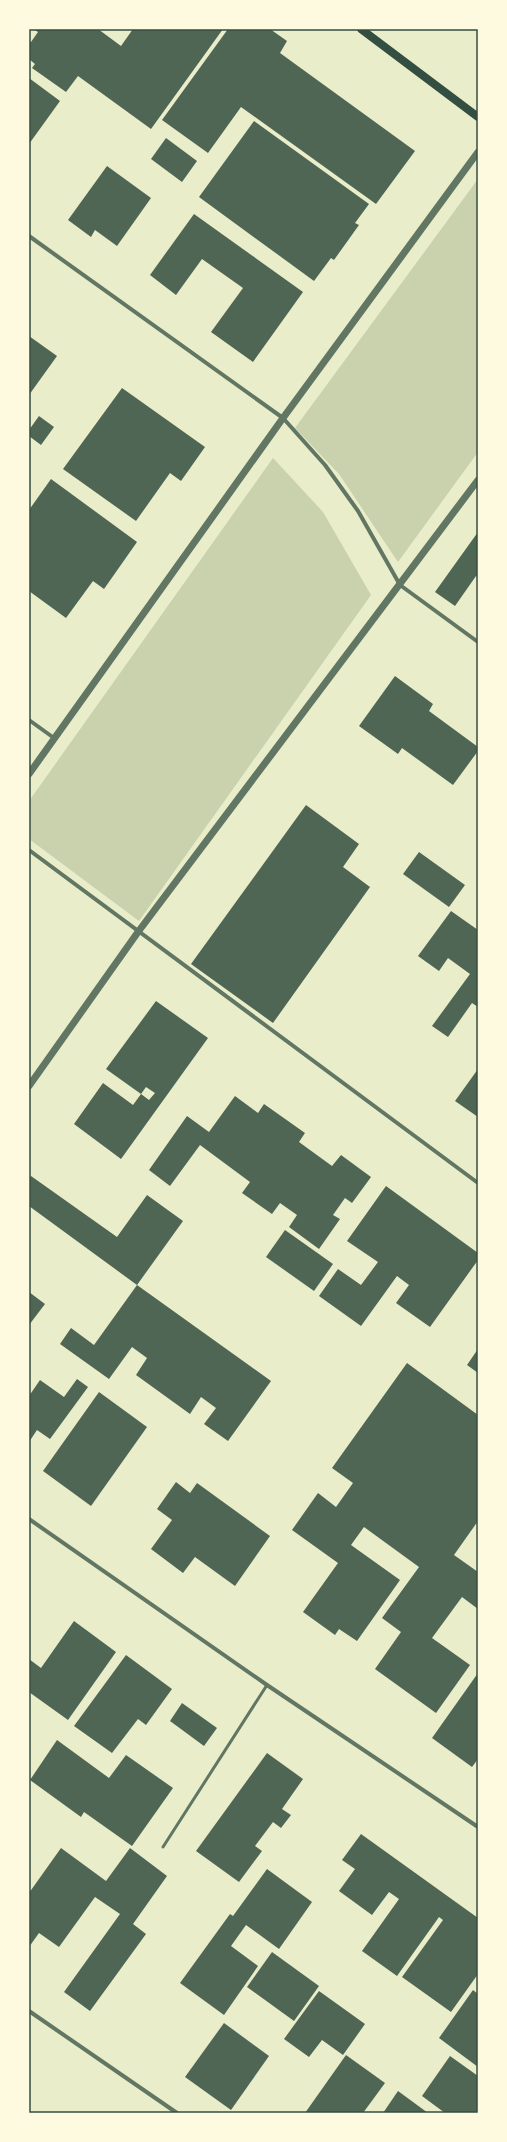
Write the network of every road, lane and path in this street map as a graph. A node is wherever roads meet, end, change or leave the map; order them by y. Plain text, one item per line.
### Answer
1 (361, 29) edge
2 (478, 117) edge
3 (478, 152) edge
4 (29, 236) edge
5 (283, 418) junction
6 (478, 480) edge
7 (400, 585) junction
8 (478, 642) edge
9 (29, 720) edge
10 (54, 738) junction
11 (29, 774) edge
12 (29, 850) edge
13 (138, 932) junction
14 (29, 1086) edge
15 (478, 1183) edge
16 (29, 1519) edge
17 (267, 1684) junction
18 (478, 1827) edge
19 (163, 1847) dead end
20 (29, 2011) edge
21 (177, 2113) edge

1 - 2 main road
3 - 5 street
4 - 5 street
5 - 7 street
5 - 10 street
6 - 7 street
7 - 8 street
7 - 13 street
9 - 10 street
10 - 11 street
12 - 13 street
13 - 14 street
13 - 15 street
16 - 17 street
17 - 18 street
17 - 19 lane
20 - 21 street

